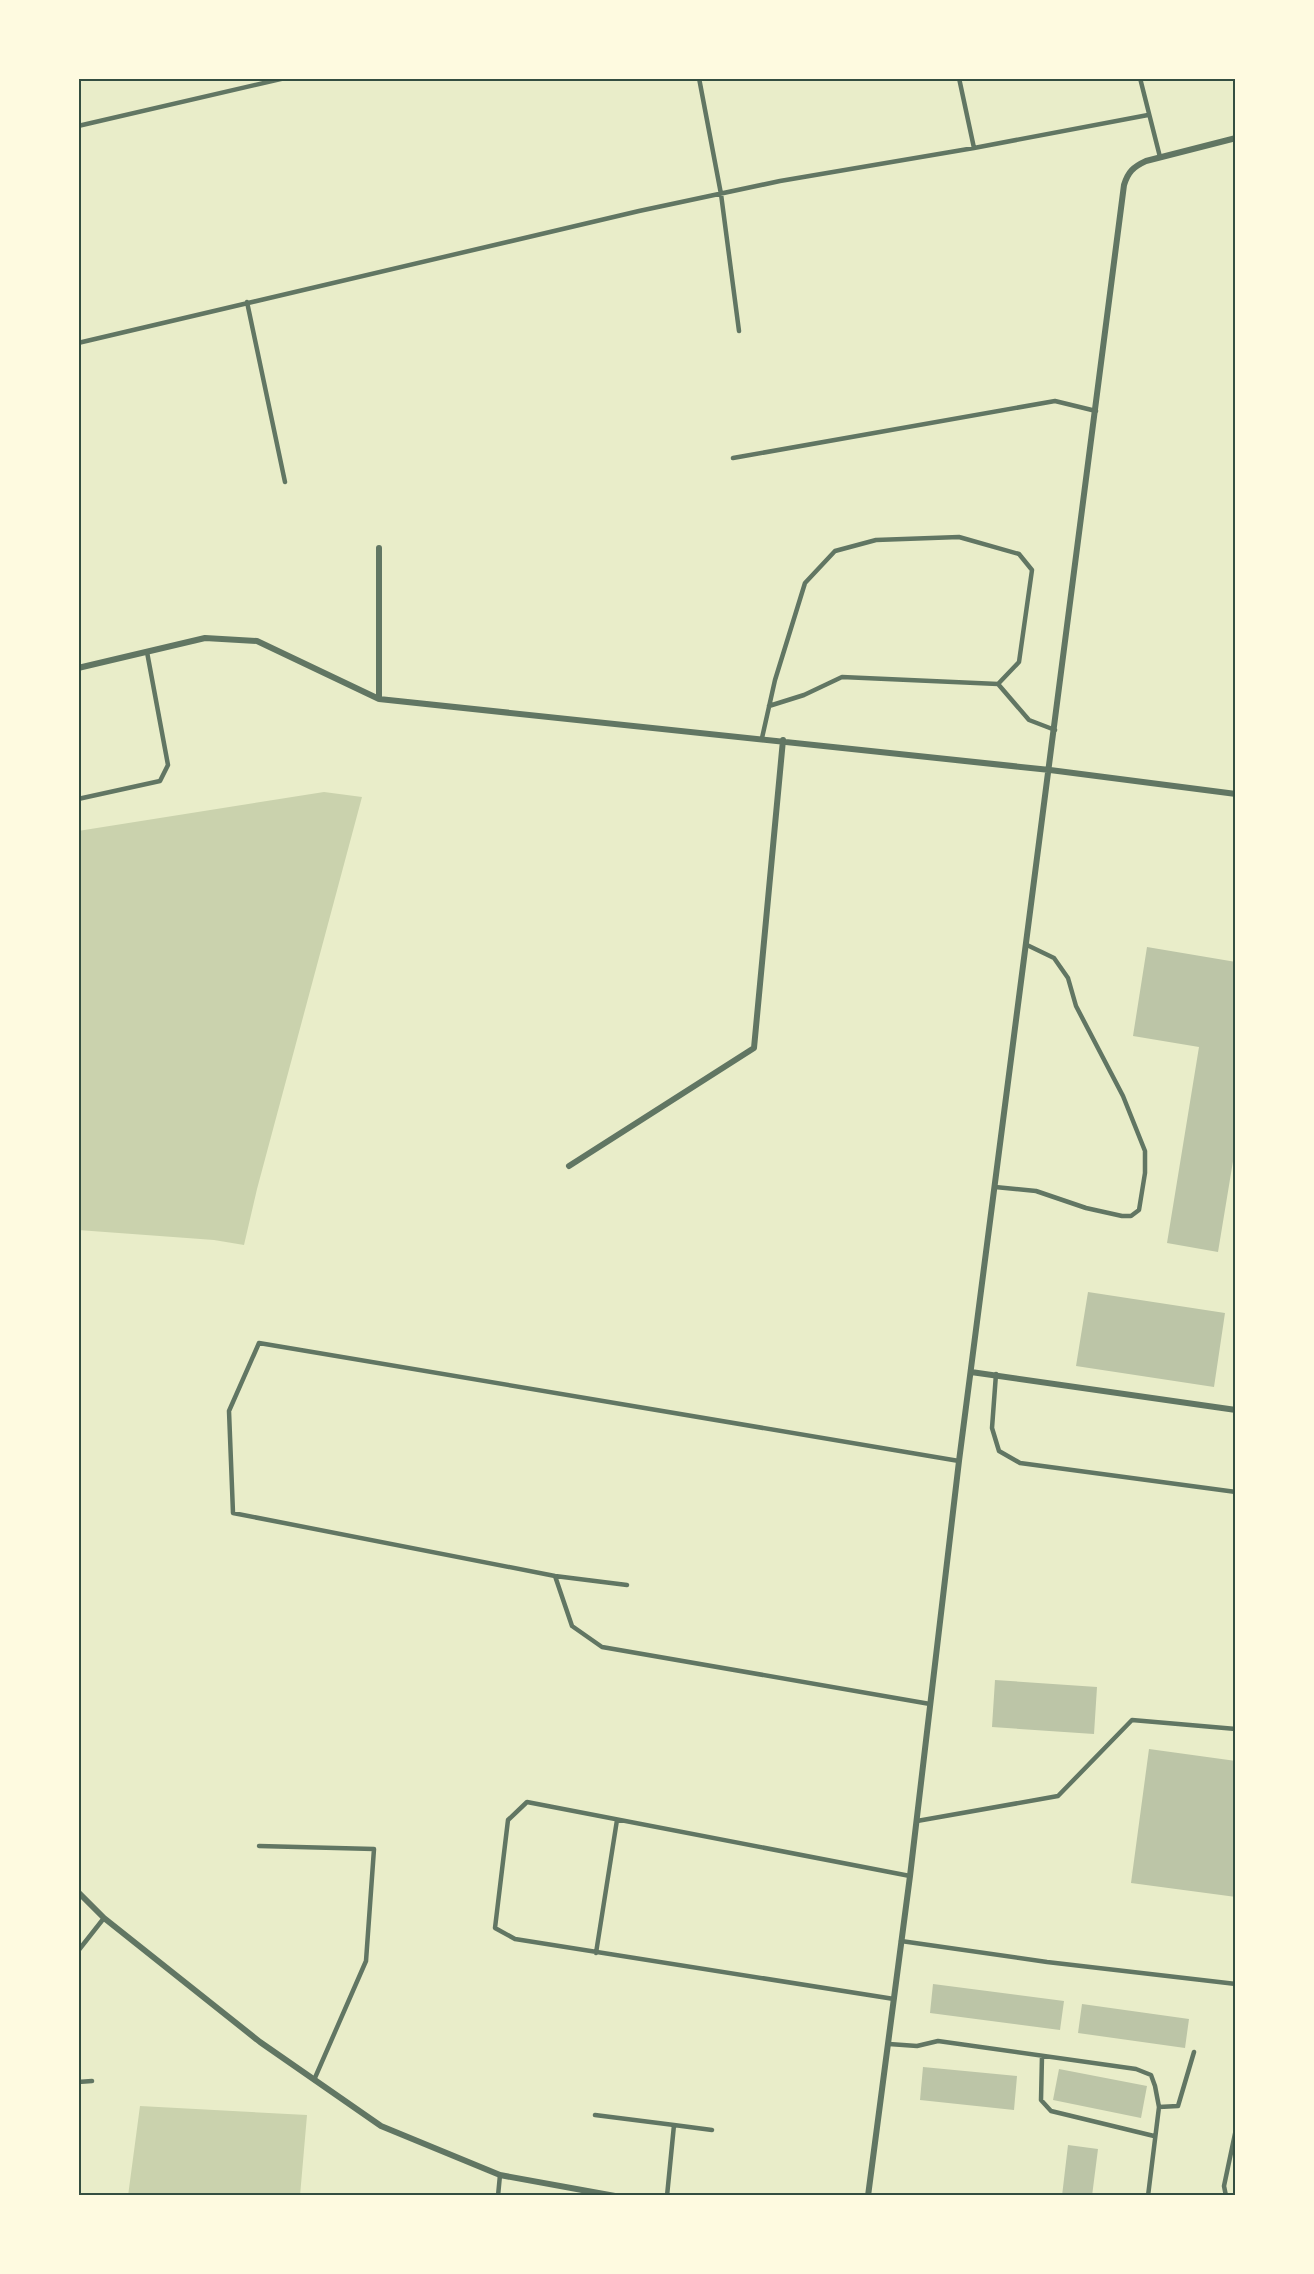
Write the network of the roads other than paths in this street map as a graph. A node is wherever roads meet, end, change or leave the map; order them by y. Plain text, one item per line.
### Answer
1 (285, 78) edge
2 (699, 78) edge
3 (958, 78) edge
4 (1140, 78) edge
5 (1148, 115) junction
6 (78, 126) edge
7 (1236, 138) edge
8 (974, 148) junction
9 (1160, 157) junction
10 (721, 194) junction
11 (247, 302) junction
12 (739, 331) dead end
13 (78, 343) edge
14 (1096, 411) junction
15 (733, 458) dead end
16 (285, 483) dead end
17 (379, 548) dead end
18 (147, 652) junction
19 (78, 668) edge
20 (998, 684) junction
21 (379, 699) junction
22 (770, 706) junction
23 (1055, 730) junction
24 (762, 738) junction
25 (783, 740) junction
26 (1050, 770) junction
27 (1236, 794) edge
28 (78, 799) edge
29 (1027, 945) junction
30 (569, 1166) dead end
31 (995, 1187) junction
32 (971, 1372) junction
33 (996, 1374) junction
34 (1236, 1410) edge
35 (958, 1461) junction
36 (1236, 1492) edge
37 (555, 1576) junction
38 (627, 1585) dead end
39 (930, 1704) junction
40 (1236, 1730) edge
41 (617, 1820) junction
42 (916, 1821) junction
43 (258, 1846) dead end
44 (910, 1876) junction
45 (78, 1892) edge
46 (104, 1918) junction
47 (901, 1941) junction
48 (78, 1951) edge
49 (596, 1953) junction
50 (1236, 1984) edge
51 (894, 2000) junction
52 (889, 2044) junction
53 (1194, 2052) dead end
54 (1042, 2056) junction
55 (314, 2080) junction
56 (92, 2081) dead end
57 (78, 2082) edge
58 (1159, 2107) junction
59 (596, 2115) dead end
60 (674, 2125) junction
61 (1236, 2129) edge
62 (712, 2130) dead end
63 (1154, 2136) junction
64 (500, 2175) junction
65 (498, 2196) edge
66 (615, 2196) edge
67 (667, 2196) edge
68 (868, 2196) edge
69 (1148, 2196) edge
70 (1226, 2196) edge

1 - 6 lane
2 - 10 lane
3 - 8 lane
4 - 5 lane
5 - 8 lane
5 - 9 lane
7 - 9 street
8 - 10 lane
9 - 14 street
10 - 11 lane
10 - 12 lane
11 - 13 lane
11 - 16 lane
14 - 15 lane
14 - 23 street
17 - 21 street
18 - 19 street
18 - 21 street
18 - 28 lane
20 - 22 lane
20 - 22 lane
20 - 23 lane
21 - 24 street
22 - 24 lane
23 - 26 street
24 - 25 street
25 - 26 street
25 - 30 street
26 - 27 street
26 - 29 street
29 - 31 street
29 - 31 lane
31 - 32 street
32 - 33 street
32 - 35 street
33 - 34 street
33 - 36 lane
35 - 37 lane
35 - 39 street
37 - 38 lane
37 - 39 lane
39 - 42 street
40 - 42 lane
41 - 44 lane
41 - 49 lane
41 - 49 lane
42 - 44 street
43 - 55 lane
44 - 47 street
45 - 46 street
46 - 48 lane
46 - 55 street
47 - 50 lane
47 - 51 street
49 - 51 lane
51 - 52 street
52 - 54 lane
52 - 68 street
53 - 58 lane
54 - 58 lane
54 - 63 lane
55 - 64 street
56 - 57 lane
58 - 63 lane
59 - 60 lane
60 - 62 lane
60 - 67 lane
61 - 70 lane
63 - 69 lane
64 - 65 lane
64 - 66 street

